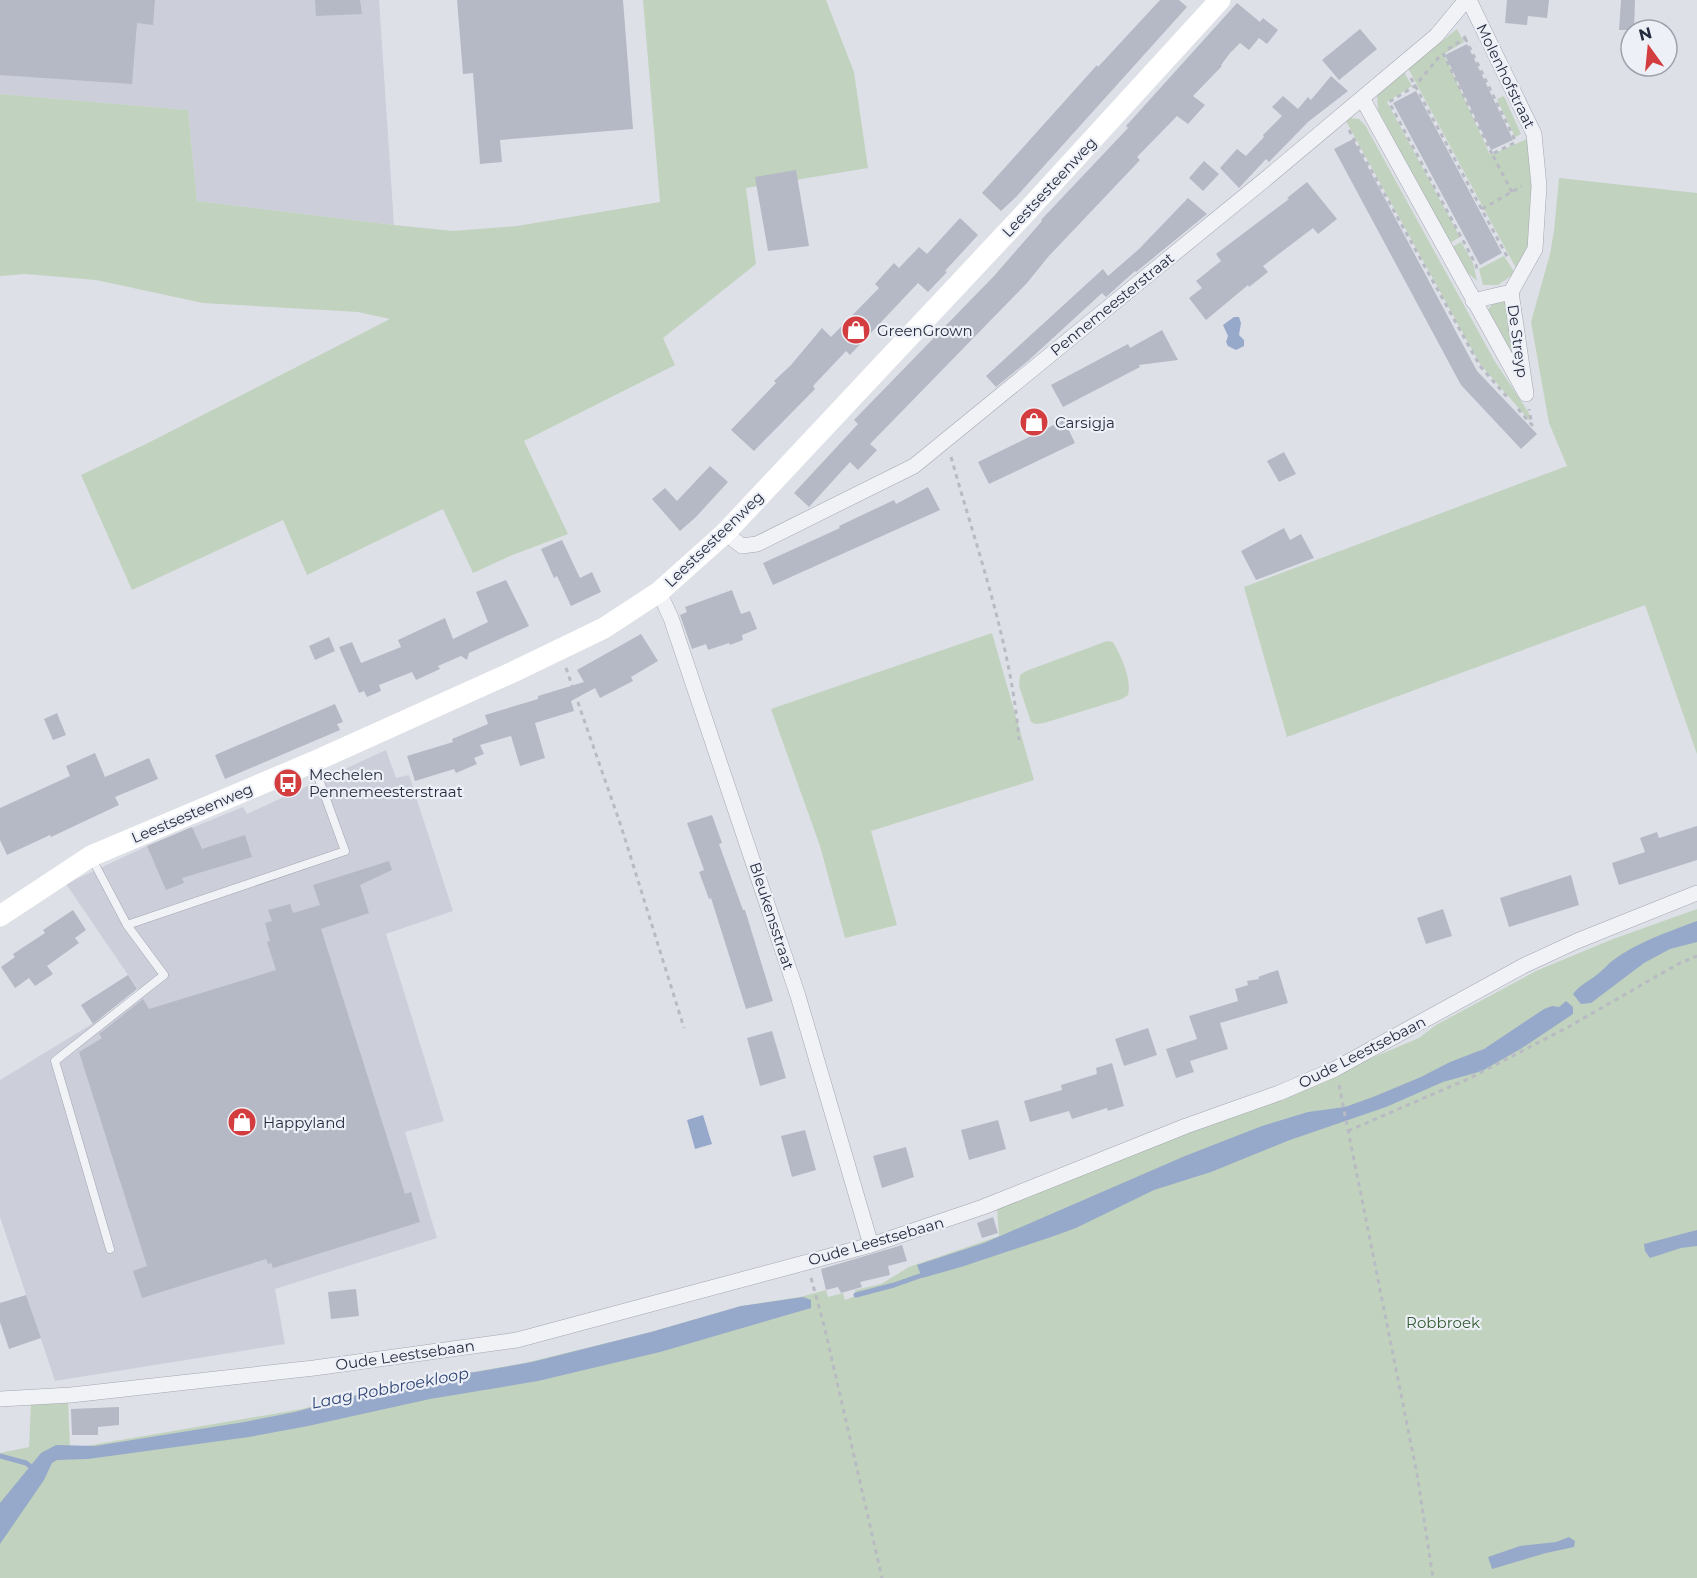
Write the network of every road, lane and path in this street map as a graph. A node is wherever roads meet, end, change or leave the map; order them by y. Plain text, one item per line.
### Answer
1 (1220, 0) edge
2 (1468, 0) edge
3 (1453, 15) junction
4 (1465, 38) junction
5 (1443, 53) junction
6 (1403, 63) junction
7 (1415, 86) junction
8 (1362, 98) junction
9 (1341, 116) junction
10 (1534, 134) junction
11 (1516, 142) junction
12 (1492, 154) junction
13 (1538, 176) junction
14 (1512, 192) junction
15 (1482, 209) junction
16 (1515, 285) junction
17 (1473, 301) junction
18 (1526, 394) junction
19 (947, 440) junction
20 (725, 533) junction
21 (658, 592) junction
22 (560, 649) junction
23 (1019, 740) dead end
24 (313, 762) junction
25 (91, 856) junction
26 (1697, 893) edge
27 (0, 916) edge
28 (127, 925) junction
29 (1697, 956) edge
30 (684, 1028) dead end
31 (1335, 1069) junction
32 (1348, 1131) junction
33 (871, 1245) junction
34 (110, 1249) dead end
35 (806, 1262) junction
36 (0, 1399) edge
37 (882, 1578) edge
38 (1433, 1578) edge

1 - 20 street, Leestsesteenweg
2 - 3 street, Pennemeesterstraat
2 - 10 street, Molenhofstraat
3 - 4 path
3 - 6 street, Pennemeesterstraat
4 - 5 path
4 - 11 path
5 - 7 path
5 - 12 path
6 - 7 path
6 - 8 street, Pennemeesterstraat
7 - 15 path
7 - 17 path
8 - 9 street, Pennemeesterstraat
8 - 17 street, De Streyp
9 - 18 path
9 - 19 street, Pennemeesterstraat
10 - 11 path
10 - 13 street, Molenhofstraat
11 - 12 path
12 - 14 path
13 - 14 path
13 - 16 street, Molenhofstraat
14 - 15 path
15 - 16 path
16 - 17 street, De Streyp
16 - 18 street, De Streyp
17 - 18 street, De Streyp
19 - 20 street, Pennemeesterstraat
19 - 23 path
20 - 21 street, Leestsesteenweg
21 - 22 street, Leestsesteenweg
21 - 33 street, Bleukensstraat
22 - 24 street, Leestsesteenweg
22 - 30 path
24 - 25 street, Leestsesteenweg
24 - 28 lane
25 - 27 street, Leestsesteenweg
25 - 28 lane
26 - 31 street, Oude Leestsebaan
28 - 34 lane
29 - 32 path
31 - 32 path
31 - 33 street, Oude Leestsebaan
32 - 38 path
33 - 35 street, Oude Leestsebaan
35 - 36 street, Oude Leestsebaan
35 - 37 path

